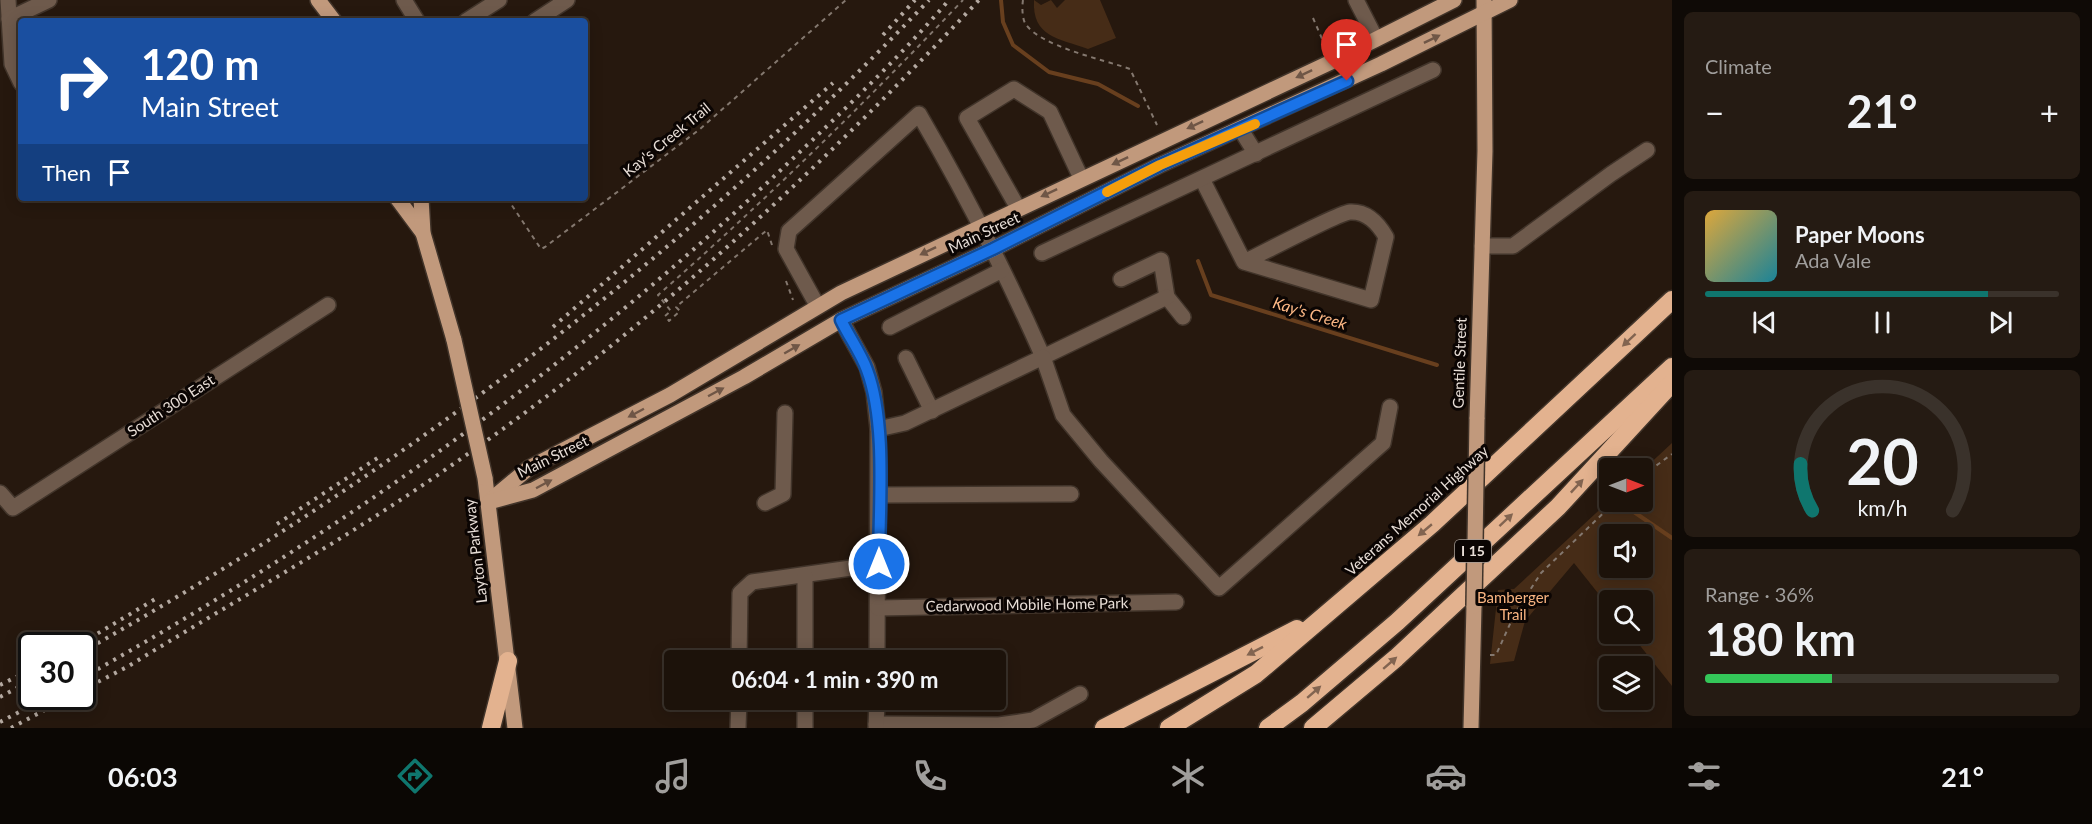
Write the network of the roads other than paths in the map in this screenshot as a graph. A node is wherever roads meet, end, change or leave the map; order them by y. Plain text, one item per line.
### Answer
1 (8, 0) edge
2 (50, 0) edge
3 (318, 0) edge
4 (404, 0) edge
5 (499, 0) edge
6 (567, 0) edge
7 (1356, 0) edge
8 (1454, 0) edge
9 (1510, 0) edge
10 (1484, 7) edge
11 (330, 18) edge
12 (415, 18) edge
13 (471, 18) edge
14 (540, 18) edge
15 (9, 19) junction
16 (1376, 39) junction
17 (1433, 70) dead end
18 (18, 76) edge
19 (1241, 130) junction
20 (1647, 150) dead end
21 (1256, 153) junction
22 (1081, 178) junction
23 (1202, 179) junction
24 (399, 201) edge
25 (421, 201) edge
26 (1018, 208) junction
27 (981, 226) junction
28 (423, 232) junction
29 (1482, 246) junction
30 (993, 249) junction
31 (1042, 253) dead end
32 (1244, 262) junction
33 (1002, 270) junction
34 (1121, 279) dead end
35 (1167, 297) junction
36 (1672, 300) edge
37 (328, 305) dead end
38 (817, 305) junction
39 (1183, 317) dead end
40 (841, 320) junction
41 (890, 327) dead end
42 (1043, 357) junction
43 (906, 358) dead end
44 (1672, 367) edge
45 (1672, 383) edge
46 (1390, 406) dead end
47 (932, 411) junction
48 (785, 413) dead end
49 (878, 429) junction
50 (0, 493) edge
51 (1071, 494) dead end
52 (879, 495) junction
53 (489, 501) junction
54 (765, 503) dead end
55 (879, 564) junction
56 (805, 576) junction
57 (1176, 602) dead end
58 (878, 608) junction
59 (1325, 615) junction
60 (739, 650) edge
61 (805, 650) edge
62 (877, 650) edge
63 (508, 661) junction
64 (1080, 694) dead end
65 (739, 710) edge
66 (805, 710) edge
67 (877, 710) edge
68 (876, 726) edge
69 (491, 728) edge
70 (515, 728) edge
71 (738, 728) edge
72 (805, 728) edge
73 (1104, 728) edge
74 (1169, 728) edge
75 (1268, 728) edge
76 (1313, 728) edge
77 (1471, 728) edge

1 - 15 street
2 - 15 street
3 - 11 main road
4 - 12 street
5 - 13 street
6 - 14 street
7 - 16 street
8 - 16 main road, Main Street
9 - 10 main road, Main Street
19 -> 10 main road, Main Street
10 - 29 main road, Gentile Street
15 - 18 street
16 -> 22 main road, Main Street
17 - 21 street
19 - 21 street
19 - 30 main road, Main Street
20 - 29 street
21 - 23 street
22 -> 26 main road, Main Street
22 - 26 street
23 - 31 street
23 - 32 street
24 - 28 main road, Layton Parkway
25 - 28 main road, Layton Parkway
26 - 27 main road, Main Street
27 - 30 street
27 -> 38 main road, Main Street
27 - 38 street
28 - 53 main road, Layton Parkway, bridge
29 - 77 main road, Gentile Street, bridge
30 - 33 street
30 - 40 main road, Main Street
32 - 32 street
33 - 41 street
33 - 42 street
34 - 35 street
35 - 39 street
35 - 42 street
36 -> 59 highway, Veterans Memorial Highway
37 - 50 street, South 300 East
38 -> 53 main road, Main Street
40 - 49 street
53 -> 40 main road, Main Street
42 - 46 street
42 - 47 street
43 - 47 street
75 -> 44 highway, I 15
76 -> 45 highway
47 - 49 street
48 - 54 street
49 - 52 street
51 - 52 street
52 - 55 street
53 - 63 main road, Layton Parkway
55 - 56 street
55 - 58 street
56 - 60 street
56 - 61 street
57 - 58 street, Cedarwood Mobile Home Park
58 - 62 street
59 -> 73 highway
59 - 74 highway, Veterans Memorial Highway
63 - 69 highway
63 - 70 main road, Layton Parkway
64 - 68 street
65 - 71 street
66 - 72 street
67 - 68 street

